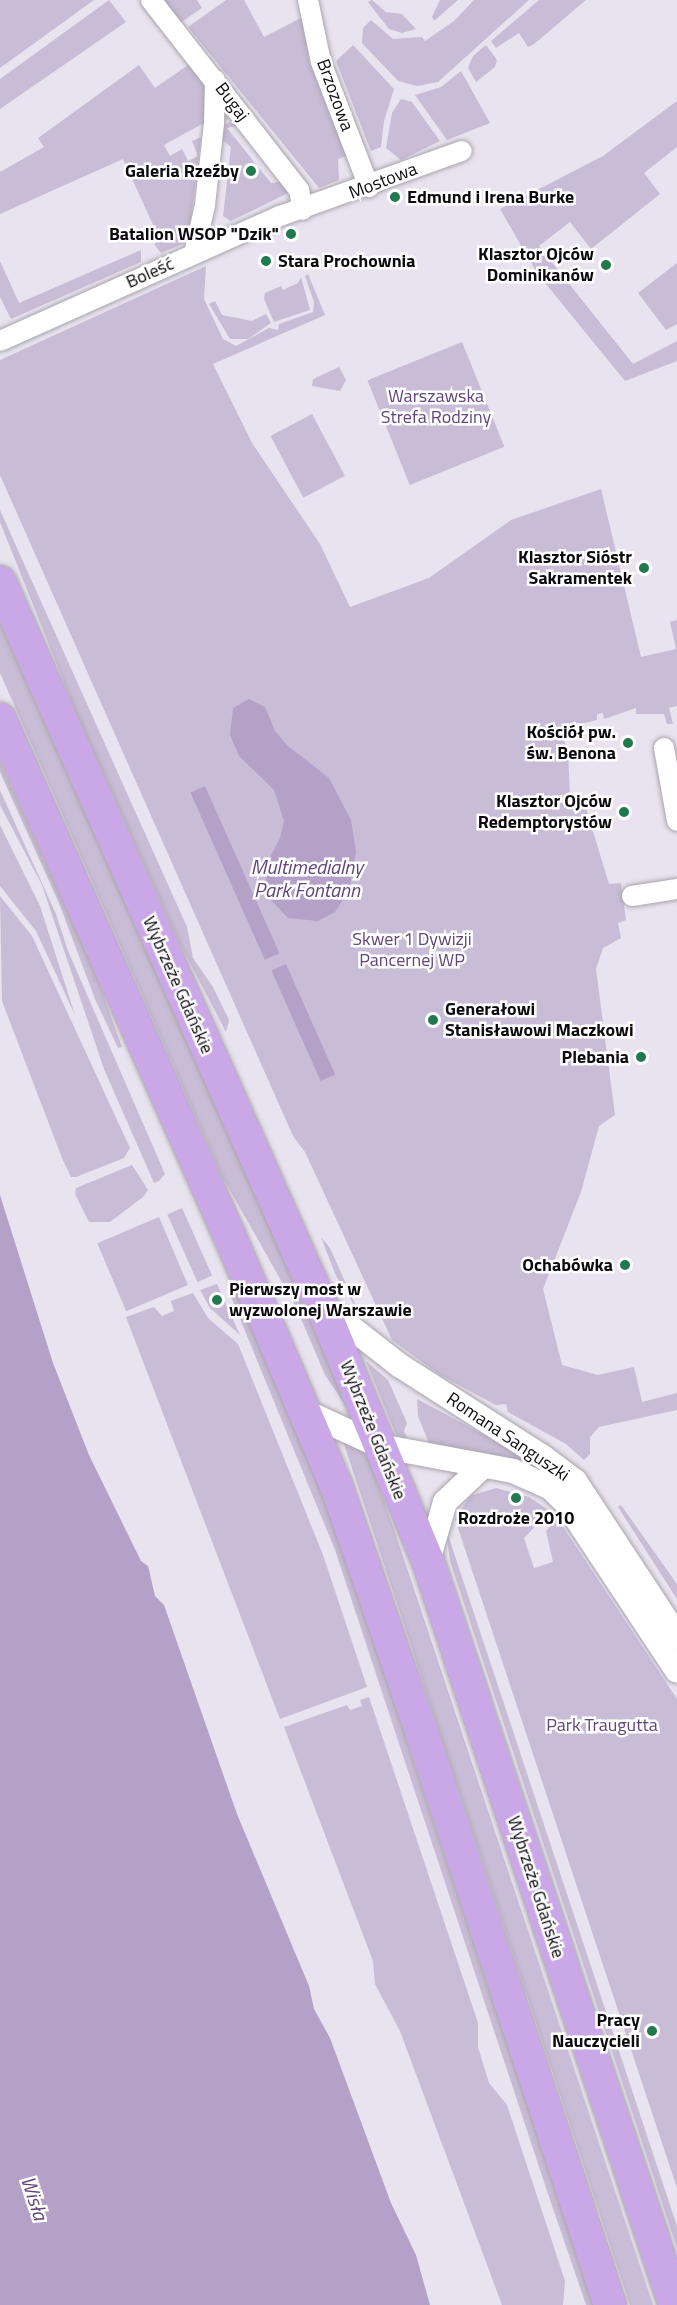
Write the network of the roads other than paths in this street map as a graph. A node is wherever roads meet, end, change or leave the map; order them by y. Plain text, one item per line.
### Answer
1 (151, 0) edge
2 (308, 0) edge
3 (215, 80) junction
4 (462, 151) dead end
5 (369, 188) junction
6 (303, 210) junction
7 (194, 254) junction
8 (0, 341) edge
9 (0, 582) edge
10 (0, 720) edge
11 (664, 748) dead end
12 (677, 821) edge
13 (677, 889) edge
14 (632, 896) dead end
15 (321, 1304) junction
16 (306, 1412) junction
17 (380, 1446) junction
18 (483, 1467) junction
19 (428, 1561) junction
20 (677, 1636) edge
21 (677, 1671) edge
22 (610, 2305) edge
23 (675, 2305) edge

1 - 3 street, Bugaj
2 - 5 street, Brzozowa
3 - 6 street, Bugaj
3 - 7 street
4 - 5 street, Mostowa
5 - 6 street, Mostowa
6 - 7 street, Boleść
7 - 8 street, Boleść
9 - 15 main road, Wybrzeże Gdańskie
10 - 16 main road
11 - 12 street
13 - 14 street
15 - 17 main road, Wybrzeże Gdańskie
15 - 20 street, Romana Sanguszki
16 - 17 street, Romana Sanguszki
16 - 22 main road
17 - 18 street, Romana Sanguszki
17 - 19 main road, Wybrzeże Gdańskie
18 - 19 street
18 - 21 street, Romana Sanguszki
19 - 23 main road, Wybrzeże Gdańskie

